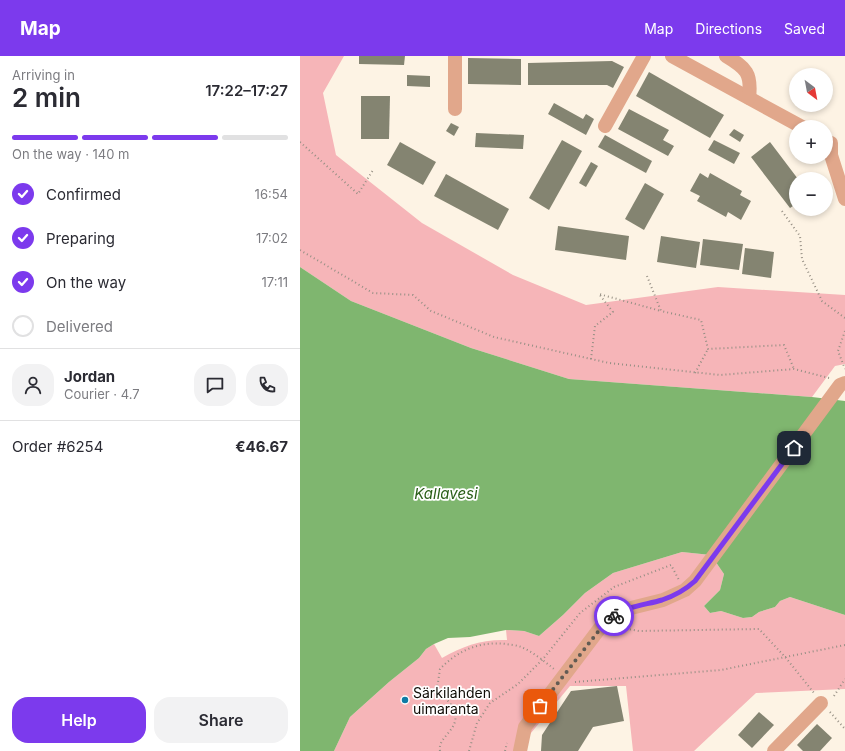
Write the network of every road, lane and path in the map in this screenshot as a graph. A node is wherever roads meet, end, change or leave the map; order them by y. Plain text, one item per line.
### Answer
1 (455, 56) edge
2 (644, 56) edge
3 (672, 56) edge
4 (726, 56) edge
5 (750, 98) junction
6 (455, 109) dead end
7 (789, 120) edge
8 (605, 126) dead end
9 (300, 142) edge
10 (834, 142) edge
11 (373, 170) dead end
12 (845, 199) edge
13 (782, 211) dead end
14 (300, 250) edge
15 (647, 276) dead end
16 (661, 311) junction
17 (845, 318) edge
18 (845, 331) edge
19 (708, 348) junction
20 (592, 359) junction
21 (794, 369) junction
22 (845, 369) edge
23 (695, 373) junction
24 (840, 383) edge
25 (680, 581) dead end
26 (622, 628) dead end
27 (845, 645) edge
28 (786, 658) junction
29 (543, 659) junction
30 (564, 675) junction
31 (845, 679) edge
32 (828, 699) joint
33 (439, 750) edge
34 (469, 751) edge
35 (520, 751) edge
36 (774, 751) edge

1 - 6 street
2 - 8 street
3 - 5 street
4 - 5 street
5 - 7 street
9 - 11 path
10 - 12 street
13 - 17 path
14 - 20 path
15 - 16 path
16 - 19 path
16 - 20 path
18 - 22 path
19 - 21 path
19 - 23 path
20 - 23 path
21 - 23 path
21 - 24 path
24 - 30 street
25 - 29 path
26 - 28 path
27 - 28 path
28 - 30 path
29 - 30 path
29 - 33 path
29 - 34 path
30 - 35 street
31 - 32 path
32 - 36 street

